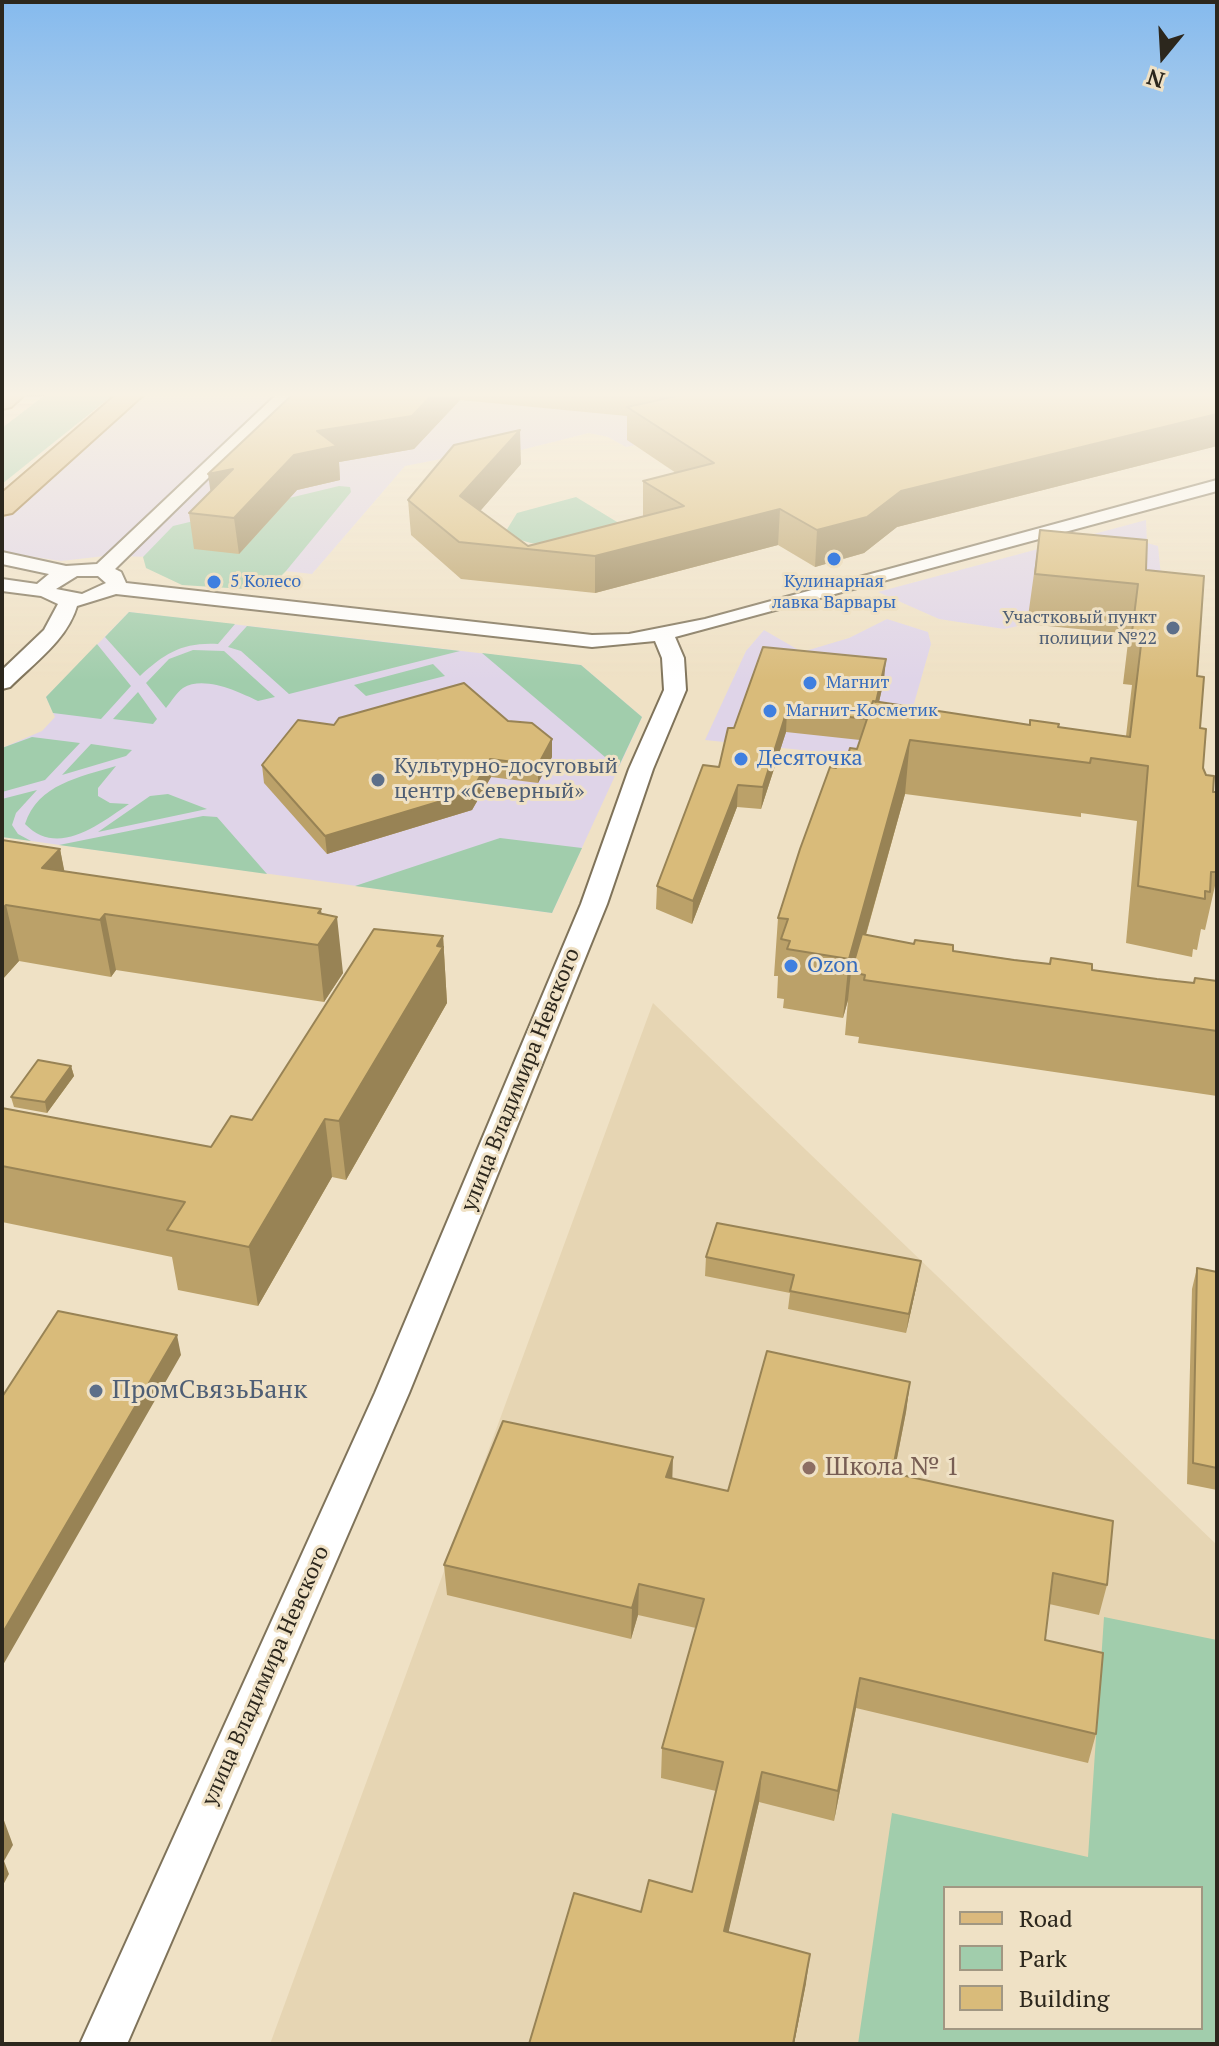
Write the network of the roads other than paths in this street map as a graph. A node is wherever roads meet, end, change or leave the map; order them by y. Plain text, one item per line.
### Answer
1 (21, 490) edge
2 (193, 490) edge
3 (1197, 490) edge
4 (2, 507) edge
5 (2, 558) edge
6 (66, 572) junction
7 (108, 579) junction
8 (2, 585) edge
9 (46, 591) junction
10 (69, 600) junction
11 (663, 635) junction
12 (2, 682) edge
13 (103, 2044) edge

1 - 4 main road
2 - 7 street
3 - 11 street
5 - 6 street
6 - 7 street
6 - 9 street
7 - 10 street
7 - 11 street
8 - 9 street
9 - 10 street
10 - 12 street
11 - 13 street, улица Владимира Невского

